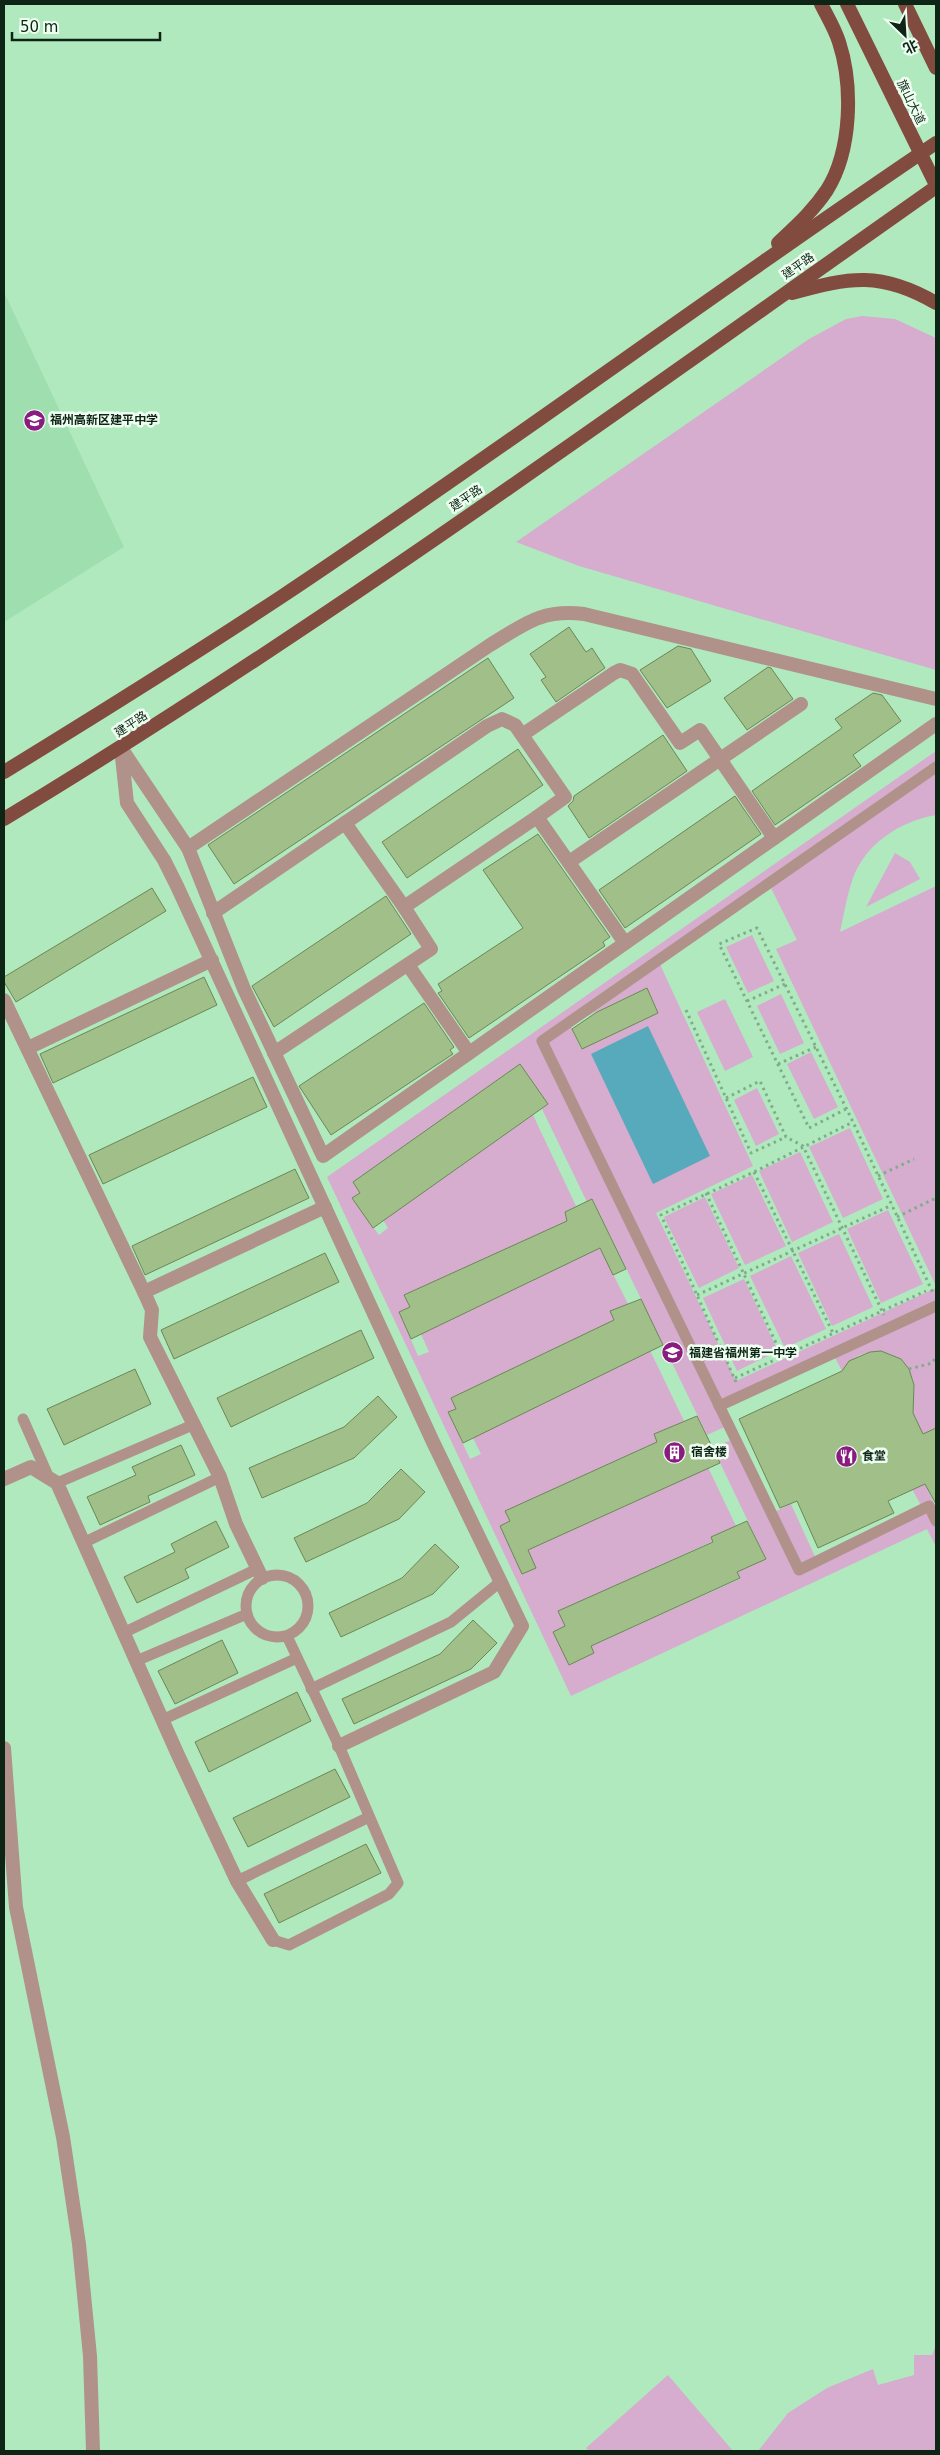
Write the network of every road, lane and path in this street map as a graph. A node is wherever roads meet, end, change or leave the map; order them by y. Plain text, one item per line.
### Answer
1 (821, 4) edge
2 (846, 4) edge
3 (905, 4) edge
4 (936, 68) edge
5 (936, 143) edge
6 (920, 154) junction
7 (936, 186) edge
8 (742, 275) junction
9 (782, 296) junction
10 (936, 303) edge
11 (936, 699) edge
12 (800, 704) dead end
13 (936, 724) edge
14 (522, 735) junction
15 (121, 748) junction
16 (720, 759) junction
17 (936, 767) edge
18 (4, 772) edge
19 (537, 817) junction
20 (4, 819) edge
21 (345, 823) junction
22 (774, 838) junction
23 (188, 848) junction
24 (569, 862) junction
25 (404, 907) junction
26 (213, 913) junction
27 (625, 943) junction
28 (212, 960) junction
29 (408, 965) junction
30 (785, 984) junction
31 (4, 1000) edge
32 (747, 1001) junction
33 (686, 1010) dead end
34 (816, 1047) junction
35 (28, 1048) junction
36 (274, 1053) junction
37 (469, 1053) junction
38 (778, 1064) junction
39 (726, 1098) junction
40 (846, 1109) junction
41 (853, 1122) junction
42 (786, 1137) junction
43 (803, 1146) junction
44 (914, 1159) dead end
45 (754, 1172) junction
46 (878, 1176) junction
47 (706, 1193) junction
48 (936, 1198) edge
49 (892, 1205) junction
50 (325, 1207) junction
51 (897, 1217) junction
52 (842, 1228) junction
53 (792, 1251) junction
54 (744, 1274) junction
55 (931, 1289) junction
56 (144, 1292) junction
57 (697, 1296) junction
58 (936, 1300) edge
59 (936, 1306) edge
60 (882, 1311) junction
61 (890, 1327) junction
62 (833, 1334) junction
63 (841, 1350) junction
64 (782, 1356) junction
65 (936, 1357) edge
66 (909, 1369) dead end
67 (790, 1373) junction
68 (735, 1378) junction
69 (742, 1395) junction
70 (719, 1406) junction
71 (23, 1418) dead end
72 (195, 1424) junction
73 (220, 1478) junction
74 (4, 1479) edge
75 (53, 1480) junction
76 (936, 1521) edge
77 (83, 1543) junction
78 (260, 1574) junction
79 (500, 1582) junction
80 (247, 1614) junction
81 (123, 1633) junction
82 (287, 1636) junction
83 (298, 1658) junction
84 (136, 1662) junction
85 (312, 1689) junction
86 (162, 1720) junction
87 (339, 1746) junction
88 (4, 1748) edge
89 (368, 1817) junction
90 (237, 1881) junction
91 (273, 1940) joint
92 (93, 2451) edge

1 - 8 highway
2 - 6 highway, 旗山大道
3 - 4 highway
5 - 6 highway, 建平路
6 - 7 highway, 旗山大道
6 - 8 highway, 建平路
7 - 9 highway, 建平路
8 - 18 highway, 建平路
9 - 10 highway
9 - 15 highway, 建平路
11 - 23 street
12 - 16 street
13 - 22 street
14 - 16 street
14 - 19 street
14 - 21 street
15 - 20 highway, 建平路
15 - 23 street
15 - 28 street
16 - 22 street
16 - 24 street
17 - 70 lane
19 - 24 street
19 - 25 street
21 - 25 street
21 - 26 street
22 - 27 street
23 - 26 street
24 - 27 street
25 - 29 street
26 - 36 street
27 - 37 street
28 - 35 street
28 - 50 street
29 - 36 street
29 - 37 street
30 - 32 path
30 - 32 path
30 - 34 path
31 - 35 street
32 - 38 path
33 - 39 path
34 - 38 path
34 - 40 path
35 - 56 street
36 - 37 street
38 - 40 path
39 - 42 path
39 - 42 path
40 - 41 path
41 - 43 path
41 - 46 path
42 - 43 path
43 - 45 path
43 - 52 path
44 - 46 path
45 - 47 path
45 - 53 path
46 - 49 path
47 - 54 path
47 - 57 path
48 - 51 path
49 - 51 path
49 - 52 path
50 - 56 street
50 - 79 street
51 - 55 path
52 - 53 path
52 - 60 path
53 - 54 path
53 - 62 path
54 - 57 path
54 - 64 path
55 - 58 path
55 - 60 path
56 - 72 street
57 - 68 path
59 - 61 lane
60 - 61 path
60 - 62 path
61 - 63 lane
62 - 63 path
62 - 64 path
63 - 67 lane
64 - 67 path
64 - 68 path
65 - 66 path
67 - 69 lane
68 - 69 path
69 - 70 lane
70 - 76 lane
71 - 75 lane
72 - 73 street
72 - 75 lane
73 - 77 lane
73 - 78 street
74 - 75 street
75 - 77 street
77 - 81 street
78 - 80 lane
78 - 81 lane
78 - 82 lane
79 - 85 lane
79 - 87 street
80 - 82 lane
80 - 84 lane
81 - 84 street
82 - 83 lane
83 - 85 lane
83 - 86 lane
84 - 86 street
85 - 87 lane
86 - 90 street
87 - 89 lane
88 - 92 street
89 - 90 lane
89 - 91 lane
90 - 91 street

